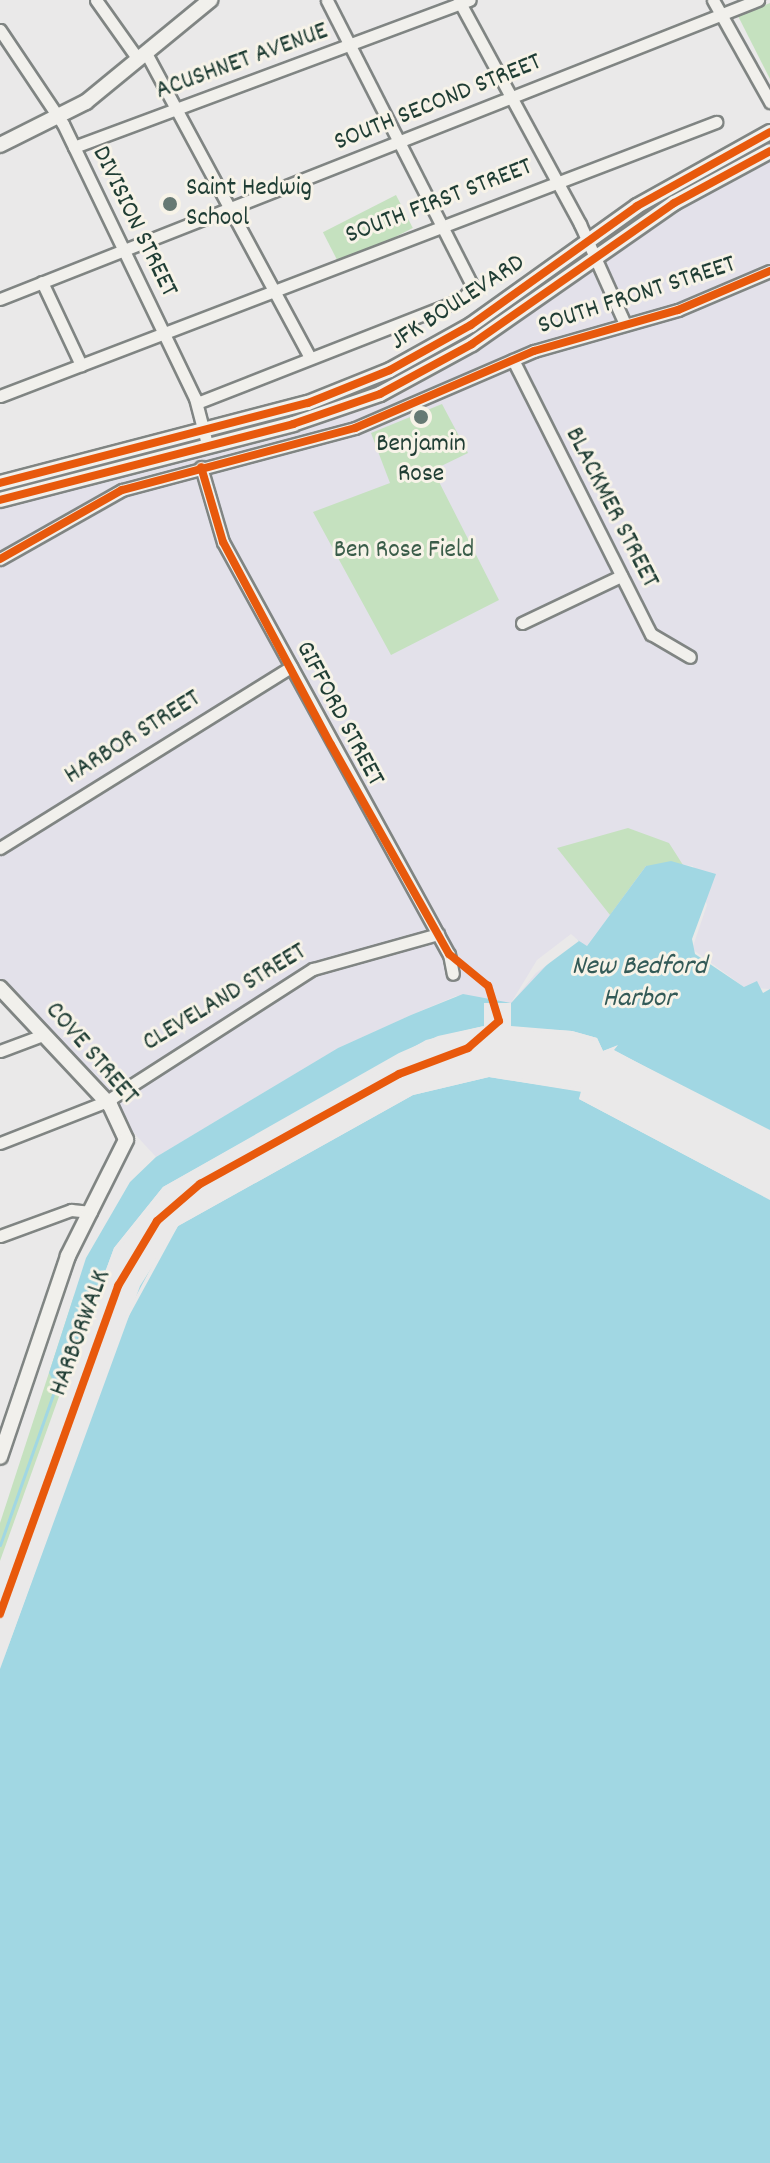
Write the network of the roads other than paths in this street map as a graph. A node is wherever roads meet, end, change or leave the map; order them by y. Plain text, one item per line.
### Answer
1 (96, 0) edge
2 (327, 0) edge
3 (713, 0) edge
4 (758, 0) edge
5 (207, 1) edge
6 (463, 1) edge
7 (721, 13) junction
8 (0, 30) edge
9 (348, 46) junction
10 (142, 56) junction
11 (510, 96) junction
12 (770, 102) edge
13 (179, 108) junction
14 (57, 116) junction
15 (716, 122) dead end
16 (770, 132) edge
17 (404, 139) junction
18 (0, 145) edge
19 (74, 147) junction
20 (770, 151) edge
21 (556, 181) junction
22 (235, 210) junction
23 (445, 226) junction
24 (587, 240) junction
25 (124, 251) junction
26 (593, 256) junction
27 (770, 271) edge
28 (42, 282) junction
29 (276, 287) junction
30 (0, 299) edge
31 (625, 324) junction
32 (163, 332) junction
33 (310, 357) junction
34 (513, 360) junction
35 (81, 365) junction
36 (0, 396) edge
37 (197, 403) junction
38 (203, 428) junction
39 (207, 444) junction
40 (201, 467) junction
41 (0, 483) edge
42 (0, 500) edge
43 (0, 559) edge
44 (621, 576) junction
45 (522, 623) dead end
46 (690, 657) dead end
47 (291, 667) junction
48 (0, 848) edge
49 (438, 934) junction
50 (453, 974) dead end
51 (0, 988) edge
52 (43, 1035) junction
53 (0, 1051) edge
54 (107, 1101) junction
55 (0, 1143) edge
56 (91, 1212) junction
57 (0, 1236) edge
58 (0, 1457) edge

1 - 10 street
2 - 9 street
3 - 7 street
4 - 7 street, SOUTH SECOND STREET
5 - 10 main road
6 - 9 street, ACUSHNET AVENUE
6 - 11 street
7 - 11 street, SOUTH SECOND STREET
7 - 12 street
8 - 14 street, DIVISION STREET
9 - 13 street, ACUSHNET AVENUE
9 - 17 street
10 - 13 street
10 - 14 main road
11 - 17 street, SOUTH SECOND STREET
11 - 21 street
13 - 19 street, ACUSHNET AVENUE
13 - 22 street
14 - 18 main road
14 - 19 street, DIVISION STREET
15 - 21 street, SOUTH FIRST STREET
16 - 24 main road, JFK BOULEVARD
17 - 22 street, SOUTH SECOND STREET
17 - 23 street
19 - 25 street, DIVISION STREET
20 - 26 main road, JFK BOULEVARD
21 - 23 street, SOUTH FIRST STREET
21 - 24 street
22 - 25 street, SOUTH SECOND STREET
22 - 29 street
23 - 29 street, SOUTH FIRST STREET
23 - 33 street
24 - 26 street
24 - 38 main road, JFK BOULEVARD
25 - 28 street, SOUTH SECOND STREET
25 - 32 street, DIVISION STREET
26 - 31 street
26 - 39 main road, JFK BOULEVARD
27 - 31 street, SOUTH FRONT STREET
28 - 30 street, SOUTH SECOND STREET
28 - 35 street
29 - 32 street, SOUTH FIRST STREET
29 - 33 street
31 - 34 street, SOUTH FRONT STREET
32 - 35 street, SOUTH FIRST STREET
32 - 37 street, DIVISION STREET
33 - 37 street
34 - 40 street, SOUTH FRONT STREET
34 - 44 street, BLACKMER STREET
35 - 36 street, SOUTH FIRST STREET
37 - 38 street, DIVISION STREET
38 - 39 street, DIVISION STREET
38 - 41 main road, JFK BOULEVARD
39 - 42 main road, JFK BOULEVARD
40 - 43 street, SOUTH FRONT STREET
40 - 47 street, GIFFORD STREET
44 - 45 street
44 - 46 street, BLACKMER STREET
47 - 48 street, HARBOR STREET
47 - 49 street, GIFFORD STREET
49 - 50 street, GIFFORD STREET
49 - 54 street, CLEVELAND STREET
51 - 52 main road, COVE STREET
52 - 53 street
52 - 54 main road, COVE STREET
54 - 55 street, CLEVELAND STREET
54 - 56 main road, COVE STREET
56 - 57 street
56 - 58 main road

